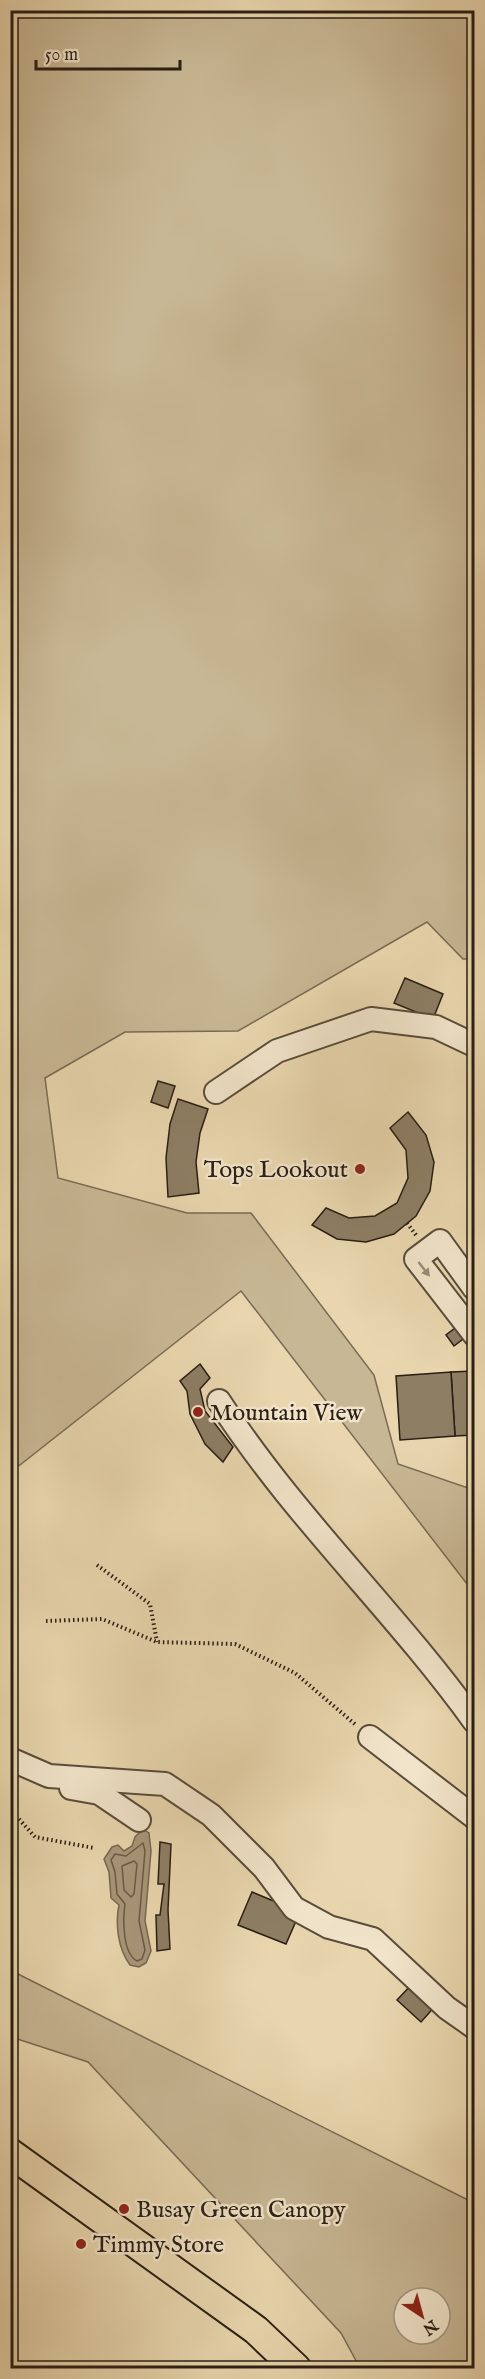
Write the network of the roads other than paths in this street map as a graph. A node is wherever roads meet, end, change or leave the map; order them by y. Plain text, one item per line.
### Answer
1 (474, 1045) edge
2 (216, 1092) dead end
3 (474, 1288) edge
4 (474, 1334) edge
5 (219, 1401) dead end
6 (474, 1721) edge
7 (370, 1737) road end
8 (10, 1760) edge
9 (49, 1776) junction
10 (474, 1817) edge
11 (139, 1820) dead end
12 (474, 2027) edge
13 (10, 2153) edge
14 (296, 2368) edge

1 - 2 lane
3 -> 4 lane
5 - 6 lane
7 - 10 lane
8 - 9 lane
9 - 11 lane
9 - 12 lane
13 - 14 main road

